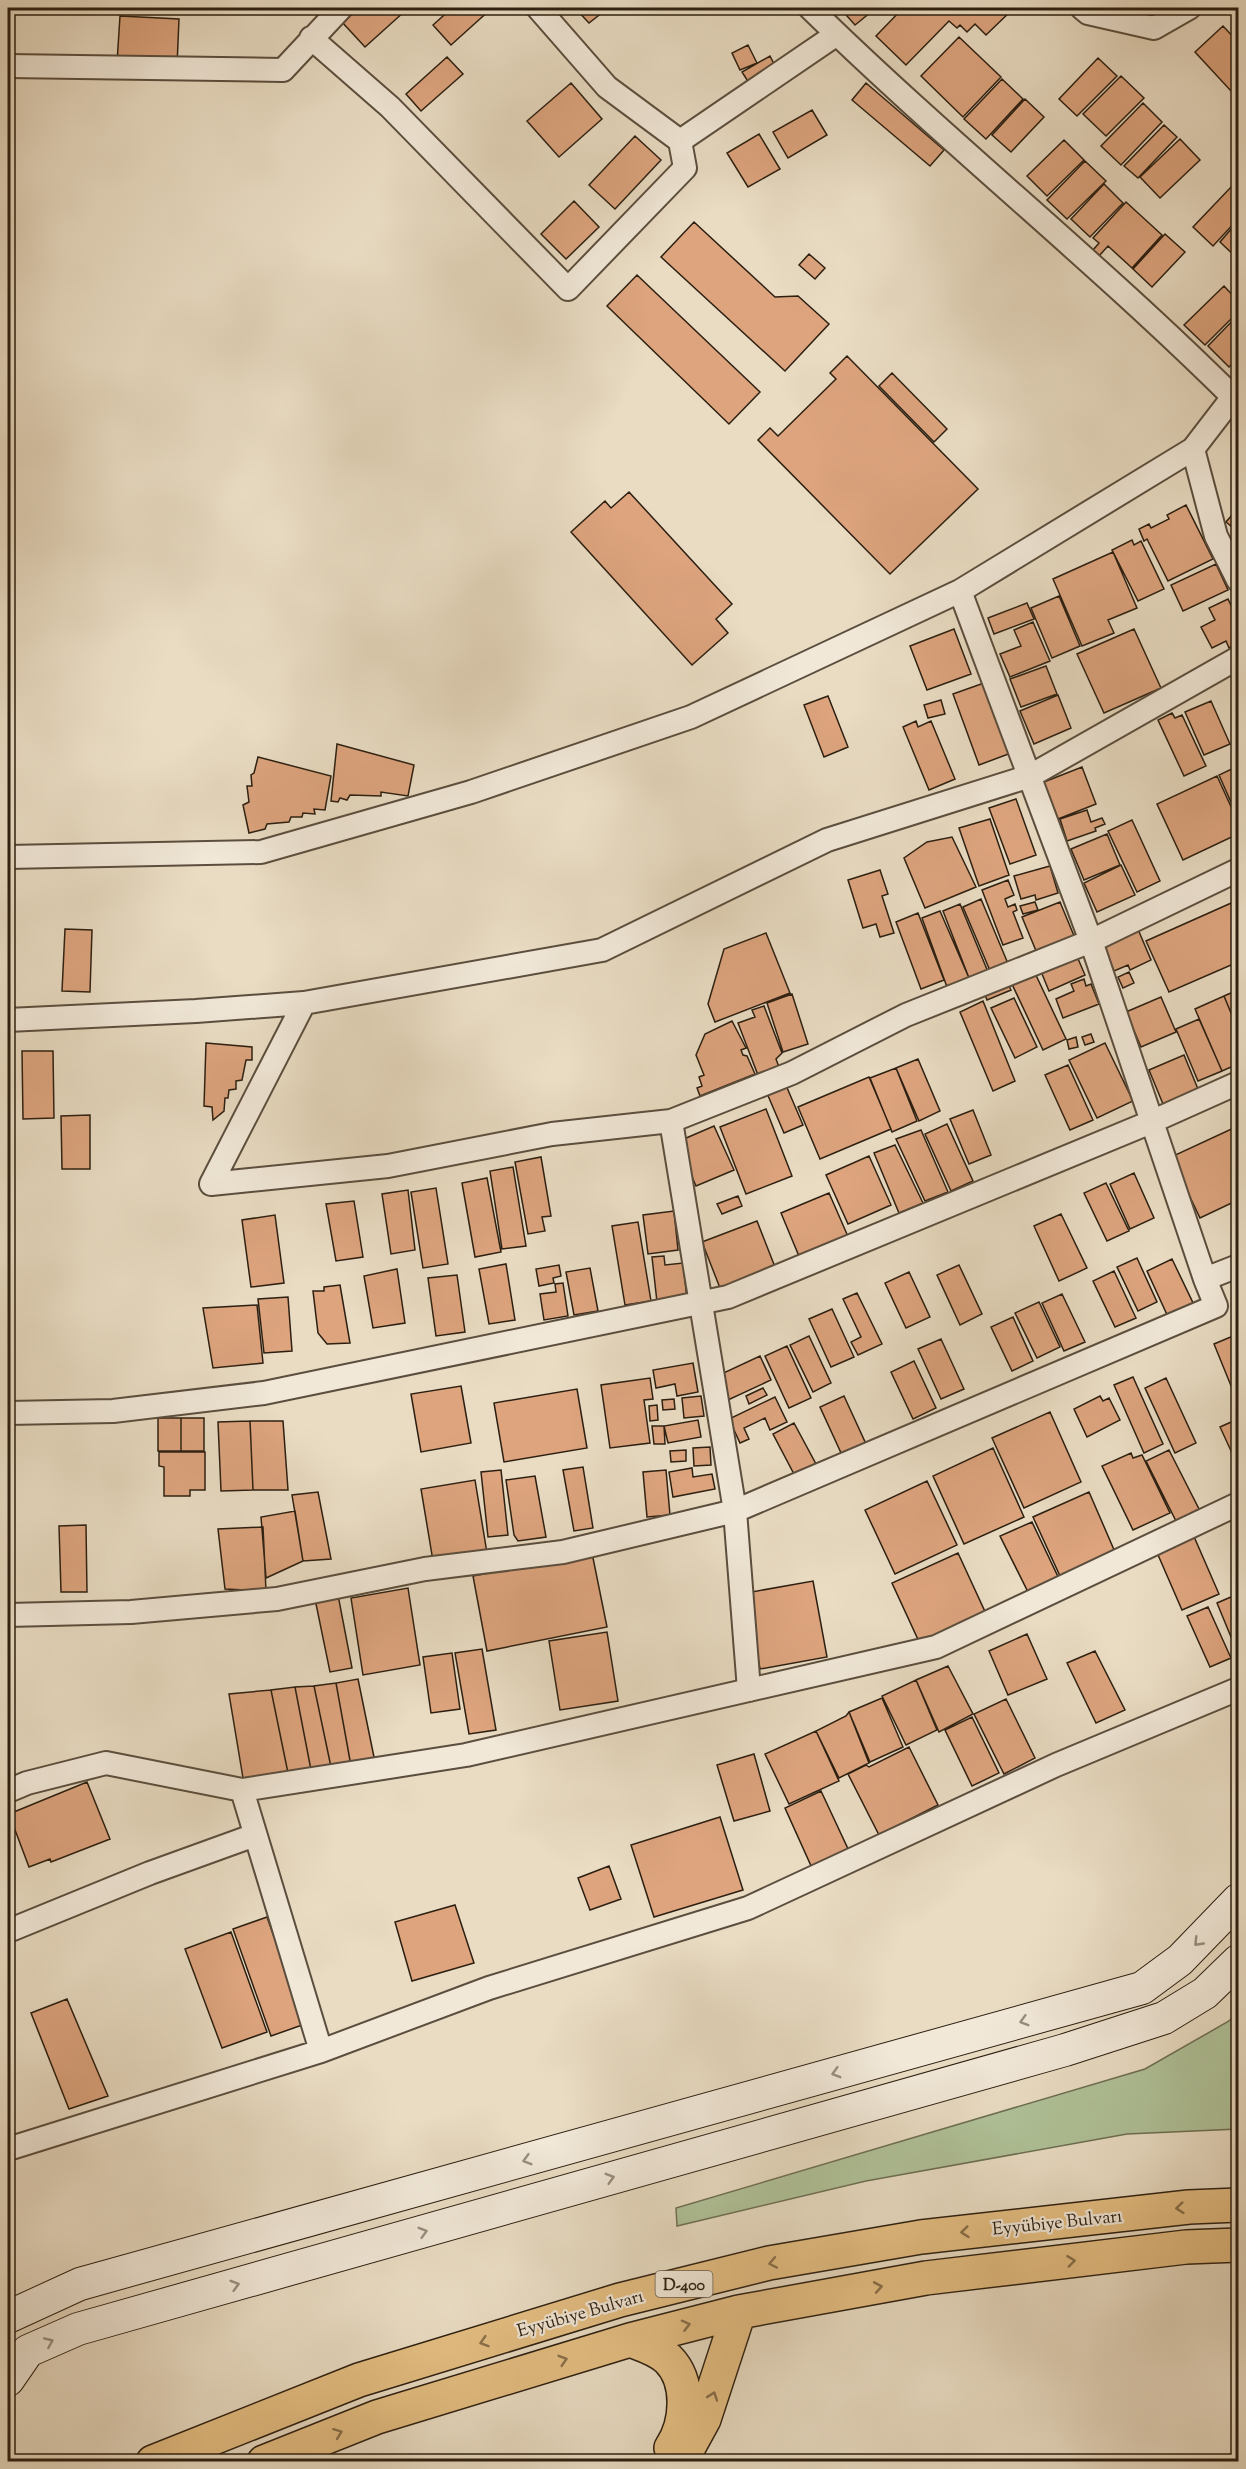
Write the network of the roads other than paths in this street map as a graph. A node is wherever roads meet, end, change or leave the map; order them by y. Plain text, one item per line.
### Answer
1 (341, 8) edge
2 (538, 8) edge
3 (810, 8) edge
4 (1082, 8) edge
5 (1189, 8) edge
6 (837, 34) junction
7 (311, 38) junction
8 (8, 66) edge
9 (680, 141) junction
10 (1236, 394) edge
11 (1193, 449) junction
12 (1239, 580) edge
13 (960, 591) junction
14 (1239, 658) edge
15 (1030, 776) junction
16 (8, 857) edge
17 (1239, 870) edge
18 (1091, 941) junction
19 (304, 1003) junction
20 (8, 1020) edge
21 (1239, 1083) edge
22 (671, 1121) junction
23 (1151, 1122) junction
24 (1239, 1266) edge
25 (1205, 1279) junction
26 (699, 1301) junction
27 (8, 1413) edge
28 (1239, 1504) edge
29 (735, 1511) junction
30 (8, 1615) edge
31 (1239, 1689) edge
32 (749, 1690) junction
33 (242, 1790) junction
34 (8, 1791) edge
35 (255, 1835) junction
36 (1239, 1900) edge
37 (8, 1931) edge
38 (1239, 1961) edge
39 (321, 2051) junction
40 (8, 2149) edge
41 (1239, 2205) edge
42 (1239, 2246) edge
43 (739, 2312) junction
44 (8, 2317) edge
45 (630, 2340) junction
46 (8, 2380) edge
47 (153, 2462) edge
48 (264, 2462) edge
49 (662, 2462) edge
50 (671, 2462) edge

1 - 7 street
2 - 9 street
3 - 6 street
4 - 5 street
6 - 9 street
6 - 10 street
7 - 8 street
7 - 9 street
10 - 11 street
11 - 12 street
11 - 13 street
13 - 15 street
13 - 16 street
14 - 15 street
15 - 18 street
15 - 19 street
17 - 18 street
18 - 22 street
18 - 23 street
19 - 20 street
19 - 22 street
21 - 23 street
22 - 26 street
23 - 25 street
23 - 26 street
24 - 25 street
25 - 29 street
26 - 27 street
26 - 29 street
28 - 32 street
29 - 30 street
29 - 32 street
31 - 39 street
32 - 33 street
33 - 34 street
33 - 35 street
35 - 37 street
35 - 39 street
36 -> 44 main road
46 -> 38 main road
39 - 40 street
41 -> 47 highway, Eyyübiye Bulvarı / D-400
43 -> 42 highway, D-400
45 -> 43 highway, D-400
50 -> 43 highway
48 -> 45 highway, D-400
45 - 49 highway

